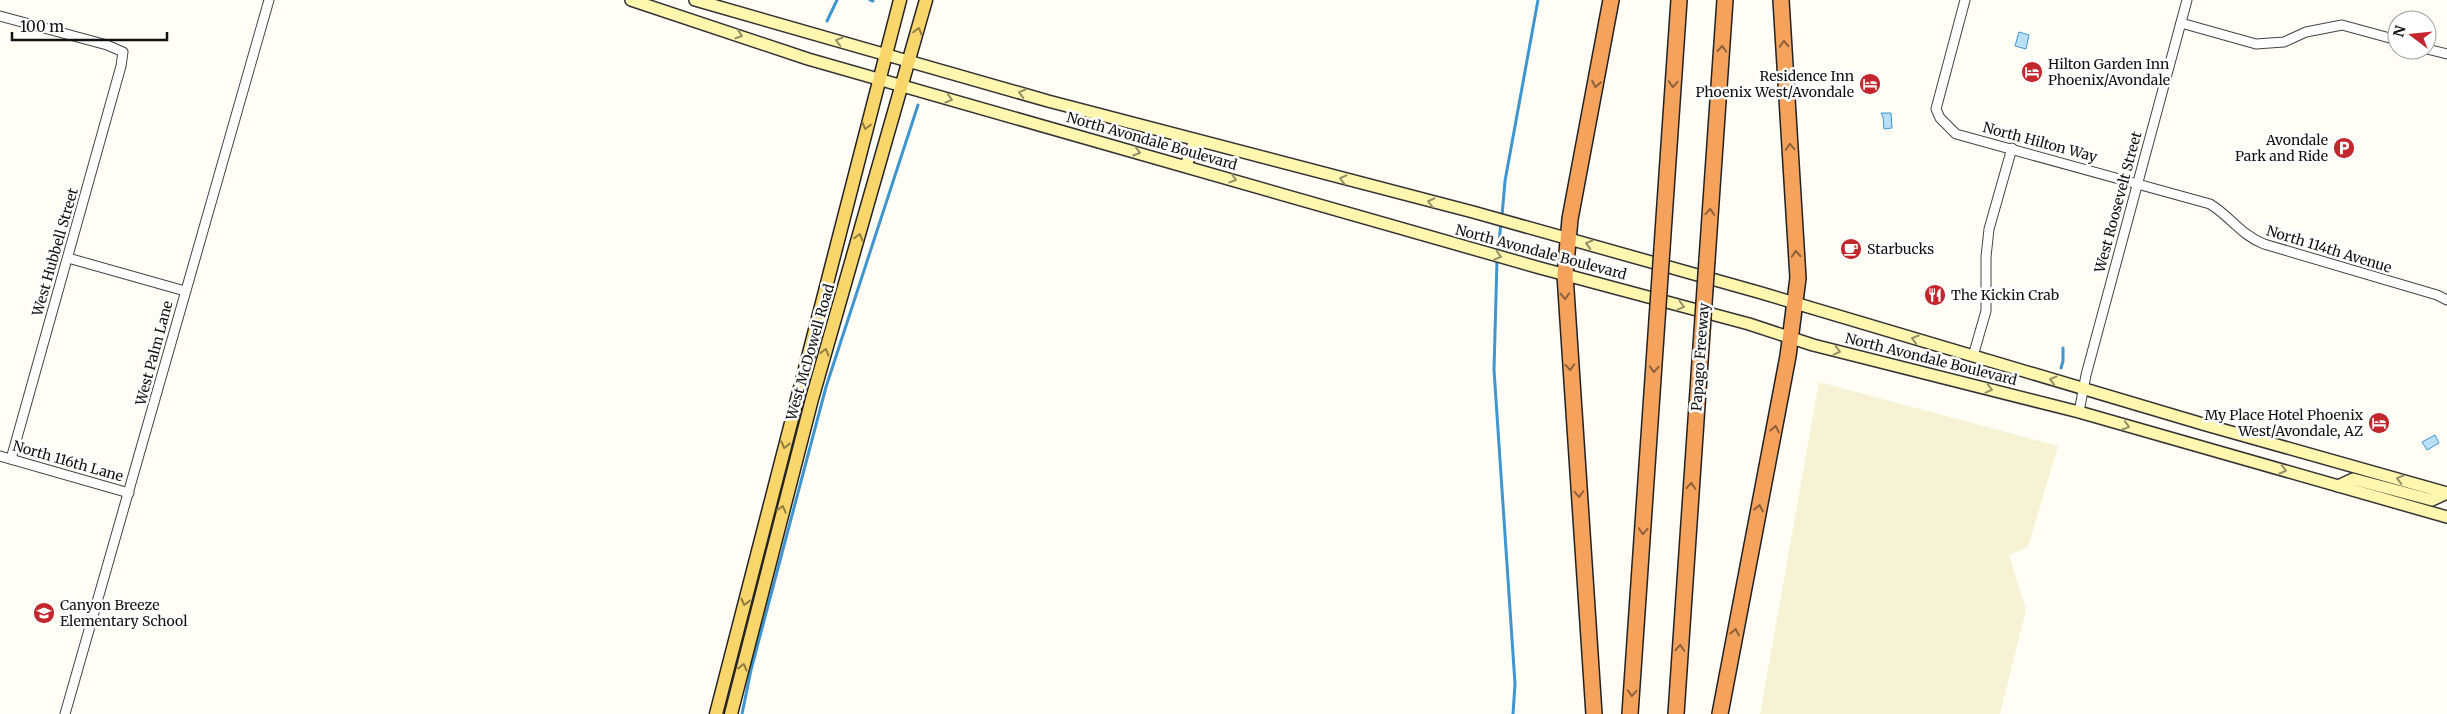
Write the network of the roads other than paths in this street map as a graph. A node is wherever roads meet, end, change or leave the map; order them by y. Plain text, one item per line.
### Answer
1 (269, 0) edge
2 (631, 0) edge
3 (695, 0) edge
4 (900, 0) edge
5 (926, 0) edge
6 (1611, 0) edge
7 (1679, 0) edge
8 (1725, 0) edge
9 (1782, 0) edge
10 (1964, 0) edge
11 (2187, 0) edge
12 (0, 16) edge
13 (2181, 23) junction
14 (2387, 37) edge
15 (885, 54) junction
16 (910, 61) junction
17 (879, 79) junction
18 (903, 85) junction
19 (1195, 140) junction
20 (2012, 148) junction
21 (1186, 166) junction
22 (2138, 184) junction
23 (1569, 238) junction
24 (68, 258) junction
25 (1565, 275) junction
26 (185, 291) junction
27 (2447, 293) edge
28 (2437, 295) junction
29 (2447, 300) edge
30 (1794, 302) junction
31 (1790, 338) junction
32 (1973, 356) junction
33 (2085, 389) junction
34 (2079, 412) junction
35 (0, 456) edge
36 (11, 459) junction
37 (2338, 486) junction
38 (129, 493) junction
39 (2447, 493) edge
40 (2446, 516) edge
41 (65, 714) edge
42 (716, 714) edge
43 (731, 714) edge
44 (1594, 714) edge
45 (1630, 714) edge
46 (1676, 714) edge
47 (1720, 714) edge

1 - 26 street, West Palm Lane
2 -> 17 main road, North Avondale Boulevard
15 -> 3 main road, North Avondale Boulevard
4 - 15 main road, West McDowell Road
16 -> 5 main road, West McDowell Road
6 -> 23 highway
7 -> 45 highway, bridge
46 -> 8 highway, Papago Freeway, bridge
30 -> 9 highway
10 - 20 street, North Hilton Way
11 - 13 street, West Roosevelt Street
12 - 24 street, West Hubbell Street
13 - 14 street
13 - 22 street, West Roosevelt Street
15 - 16 main road, North Avondale Boulevard
15 - 17 main road, West McDowell Road
16 - 18 main road, West McDowell Road
19 -> 16 main road, North Avondale Boulevard
17 - 18 main road, North Avondale Boulevard
17 -> 42 main road, West McDowell Road
18 -> 21 main road, North Avondale Boulevard
43 -> 18 main road, West McDowell Road
19 - 21 main road
23 -> 19 main road, North Avondale Boulevard
20 - 22 street, North Hilton Way
20 - 32 street
21 -> 25 main road, North Avondale Boulevard
22 - 28 street, North 114th Avenue
22 - 33 street, West Roosevelt Street
23 - 25 highway
30 -> 23 main road, North Avondale Boulevard
24 - 26 street
24 - 36 street, West Hubbell Street
25 -> 31 main road, North Avondale Boulevard
25 -> 44 highway
26 - 38 street, West Palm Lane
27 - 28 street
28 - 29 street, North 114th Avenue
30 - 31 highway
32 -> 30 main road, North Avondale Boulevard
31 -> 34 main road, North Avondale Boulevard
47 -> 31 highway
33 -> 32 main road, North Avondale Boulevard
33 - 34 street, West Roosevelt Street
39 -> 33 main road, North Avondale Boulevard
34 -> 37 main road, North Avondale Boulevard
35 - 36 street, North 116th Lane
36 - 38 street, North 116th Lane
37 - 39 main road
37 - 40 main road, North Avondale Boulevard
38 - 41 street, West Palm Lane

